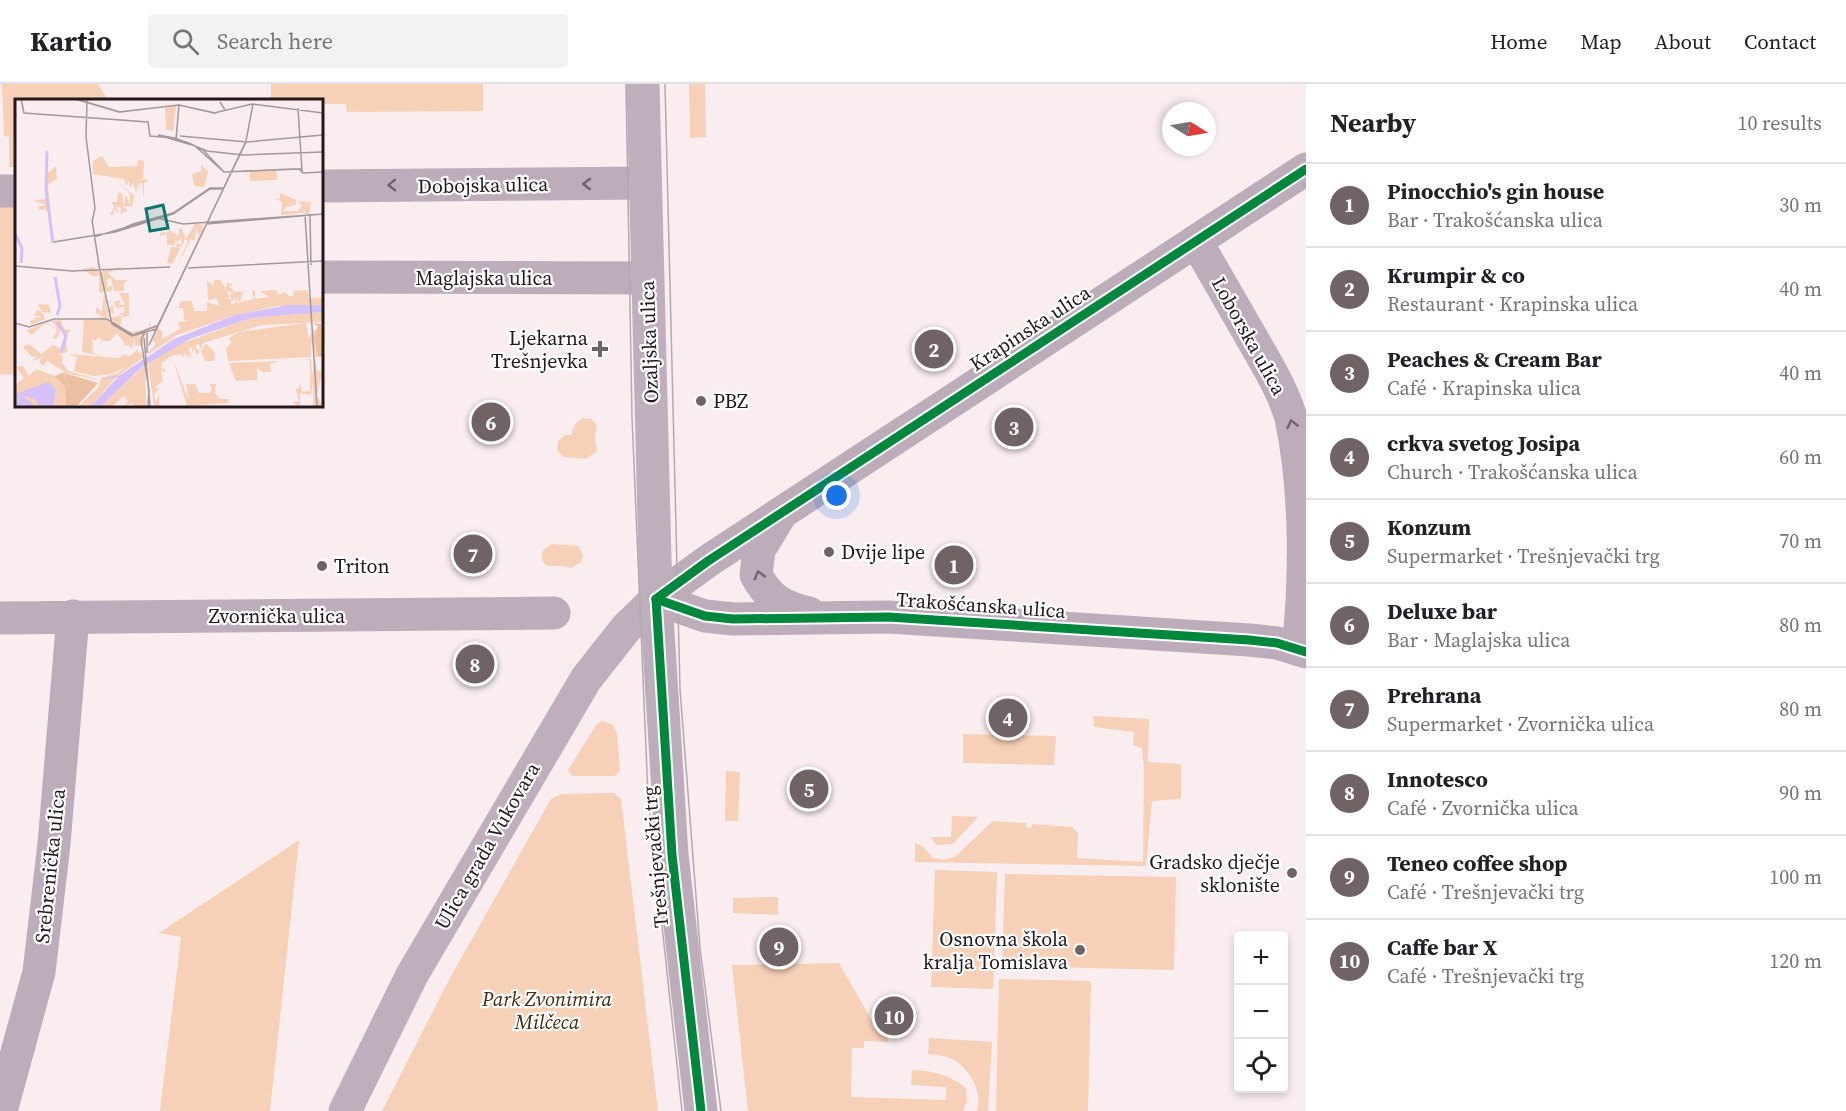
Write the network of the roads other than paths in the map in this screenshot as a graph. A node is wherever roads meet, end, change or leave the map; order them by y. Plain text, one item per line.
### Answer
1 (643, 84) edge
2 (1305, 173) edge
3 (645, 183) junction
4 (322, 186) edge
5 (1196, 241) junction
6 (322, 277) edge
7 (647, 278) junction
8 (783, 513) junction
9 (656, 599) junction
10 (554, 613) dead end
11 (73, 616) junction
12 (820, 616) junction
13 (0, 618) edge
14 (1302, 651) edge
15 (1, 1111) edge
16 (345, 1111) edge
17 (701, 1111) edge

1 - 3 main road, Ozaljska ulica
2 - 5 street, Krapinska ulica
3 -> 4 street, Dobojska ulica
3 - 7 main road, Ozaljska ulica
5 - 8 street, Krapinska ulica
14 -> 5 street, Loborska ulica
6 - 7 street, Maglajska ulica
7 - 9 main road, Ozaljska ulica
8 - 9 street, Krapinska ulica
12 -> 8 street
9 - 12 street, Trakošćanska ulica
9 - 16 main road, Ulica grada Vukovara
9 - 17 street, Trešnjevački trg
10 - 11 street, Zvornička ulica
11 - 13 street, Zvornička ulica
11 - 15 street, Srebrenička ulica
12 - 14 street, Trakošćanska ulica

